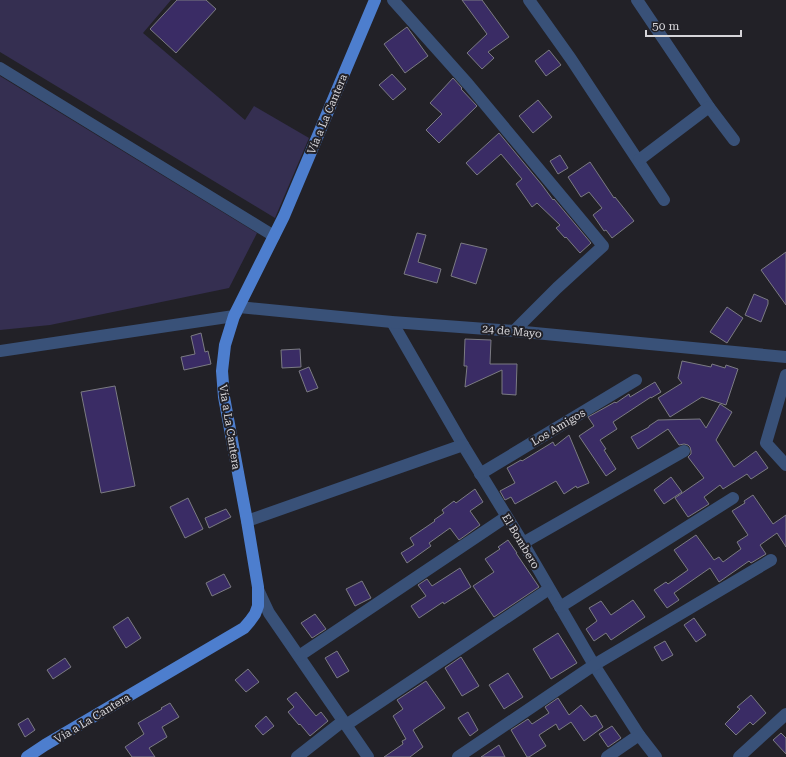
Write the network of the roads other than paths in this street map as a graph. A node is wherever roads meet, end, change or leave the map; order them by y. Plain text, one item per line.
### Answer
1 (374, 0) edge
2 (393, 0) edge
3 (529, 0) edge
4 (637, 0) edge
5 (0, 68) edge
6 (709, 107) junction
7 (734, 140) dead end
8 (639, 160) junction
9 (664, 200) dead end
10 (274, 236) junction
11 (236, 312) junction
12 (392, 322) junction
13 (514, 331) junction
14 (0, 351) edge
15 (786, 357) edge
16 (786, 375) edge
17 (636, 380) dead end
18 (463, 445) junction
19 (684, 451) dead end
20 (786, 465) edge
21 (480, 474) junction
22 (733, 498) dead end
23 (506, 517) junction
24 (246, 520) junction
25 (523, 543) junction
26 (771, 560) dead end
27 (258, 587) junction
28 (549, 589) junction
29 (560, 607) junction
30 (269, 613) junction
31 (244, 628) junction
32 (299, 656) junction
33 (594, 665) junction
34 (786, 714) edge
35 (344, 723) junction
36 (639, 735) junction
37 (27, 757) edge
38 (296, 757) edge
39 (368, 757) edge
40 (458, 757) edge
41 (607, 757) edge
42 (656, 757) edge
43 (739, 757) edge

1 - 10 main road, Vía a La Cantera
2 - 13 street
3 - 8 street
4 - 6 street
5 - 10 street
6 - 7 street
6 - 8 street
8 - 9 street
10 - 11 main road, Vía a La Cantera
11 - 12 street, 24 de Mayo
11 - 14 street, 24 de Mayo
11 - 24 main road, Vía a La Cantera
12 - 13 street, 24 de Mayo
12 - 18 street, El Bombero
13 - 15 street, 24 de Mayo
16 - 20 street
17 - 21 street, Los Amigos
18 - 21 street, El Bombero
18 - 24 street
19 - 25 street
21 - 23 street, El Bombero
22 - 29 street
23 - 25 street, El Bombero
23 - 32 street
24 - 27 main road, Vía a La Cantera
25 - 28 street, El Bombero
26 - 33 street
27 - 30 street
27 - 31 main road, Vía a La Cantera
28 - 29 street, El Bombero
28 - 35 street
29 - 33 street, El Bombero
30 - 31 street
30 - 32 street
31 - 37 main road, Vía a La Cantera
32 - 35 street
33 - 36 street, El Bombero
33 - 40 street
34 - 43 street
35 - 38 street
35 - 39 street
36 - 41 street
36 - 42 street, El Bombero

